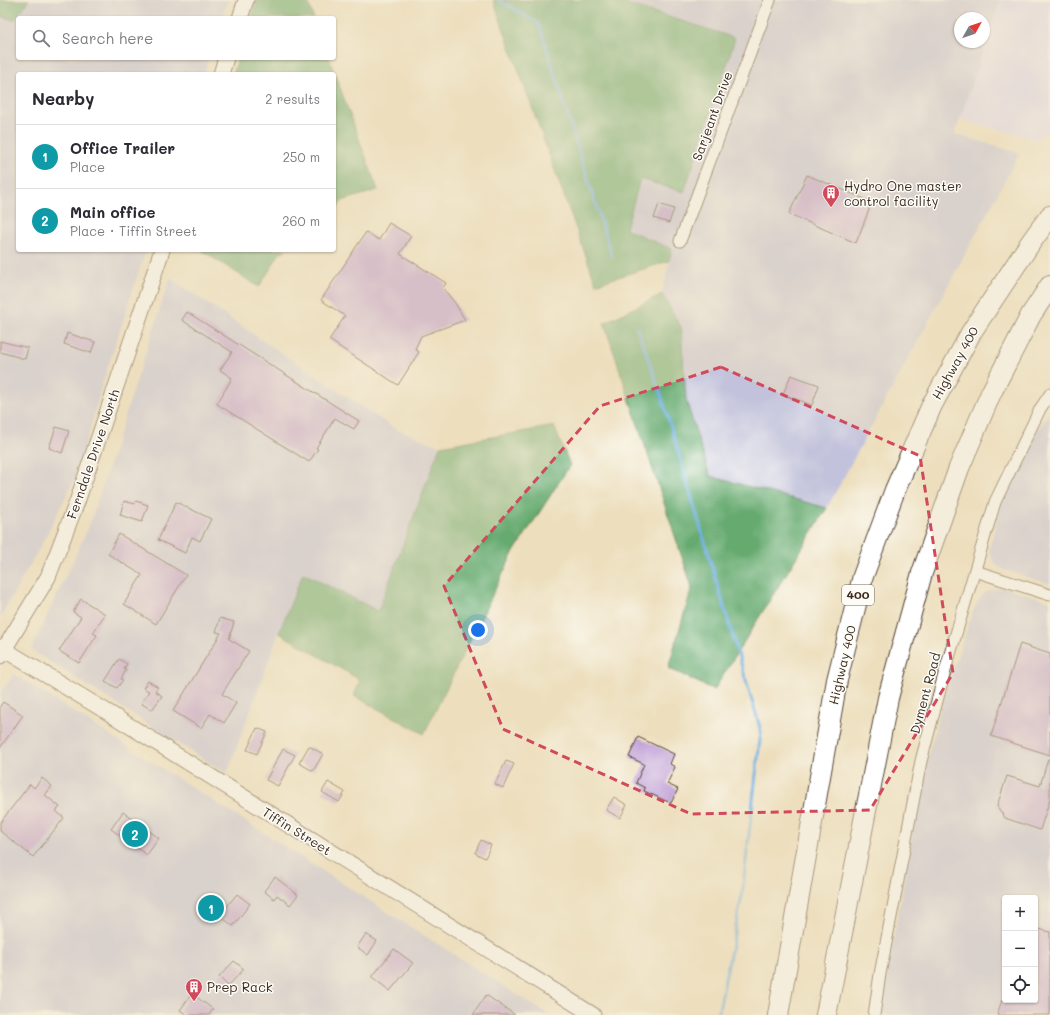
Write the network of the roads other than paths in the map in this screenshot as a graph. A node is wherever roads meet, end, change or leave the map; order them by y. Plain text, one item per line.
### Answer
1 (246, 0) edge
2 (770, 0) edge
3 (241, 16) edge
4 (225, 60) edge
5 (222, 72) edge
6 (1050, 216) edge
7 (680, 241) dead end
8 (161, 252) edge
9 (1050, 286) edge
10 (1050, 394) edge
11 (975, 571) junction
12 (1050, 595) edge
13 (1, 651) edge
14 (593, 1015) edge
15 (778, 1015) edge
16 (826, 1015) edge
17 (874, 1015) edge

1 - 3 street
2 - 7 street, Sarjeant Drive
4 - 5 street
6 - 15 highway, Highway 400 / 400
8 - 13 street, Ferndale Drive North
9 - 16 highway
10 - 11 street, Dyment Road
11 - 12 street
11 - 17 street, Dyment Road
13 - 14 street, Tiffin Street

